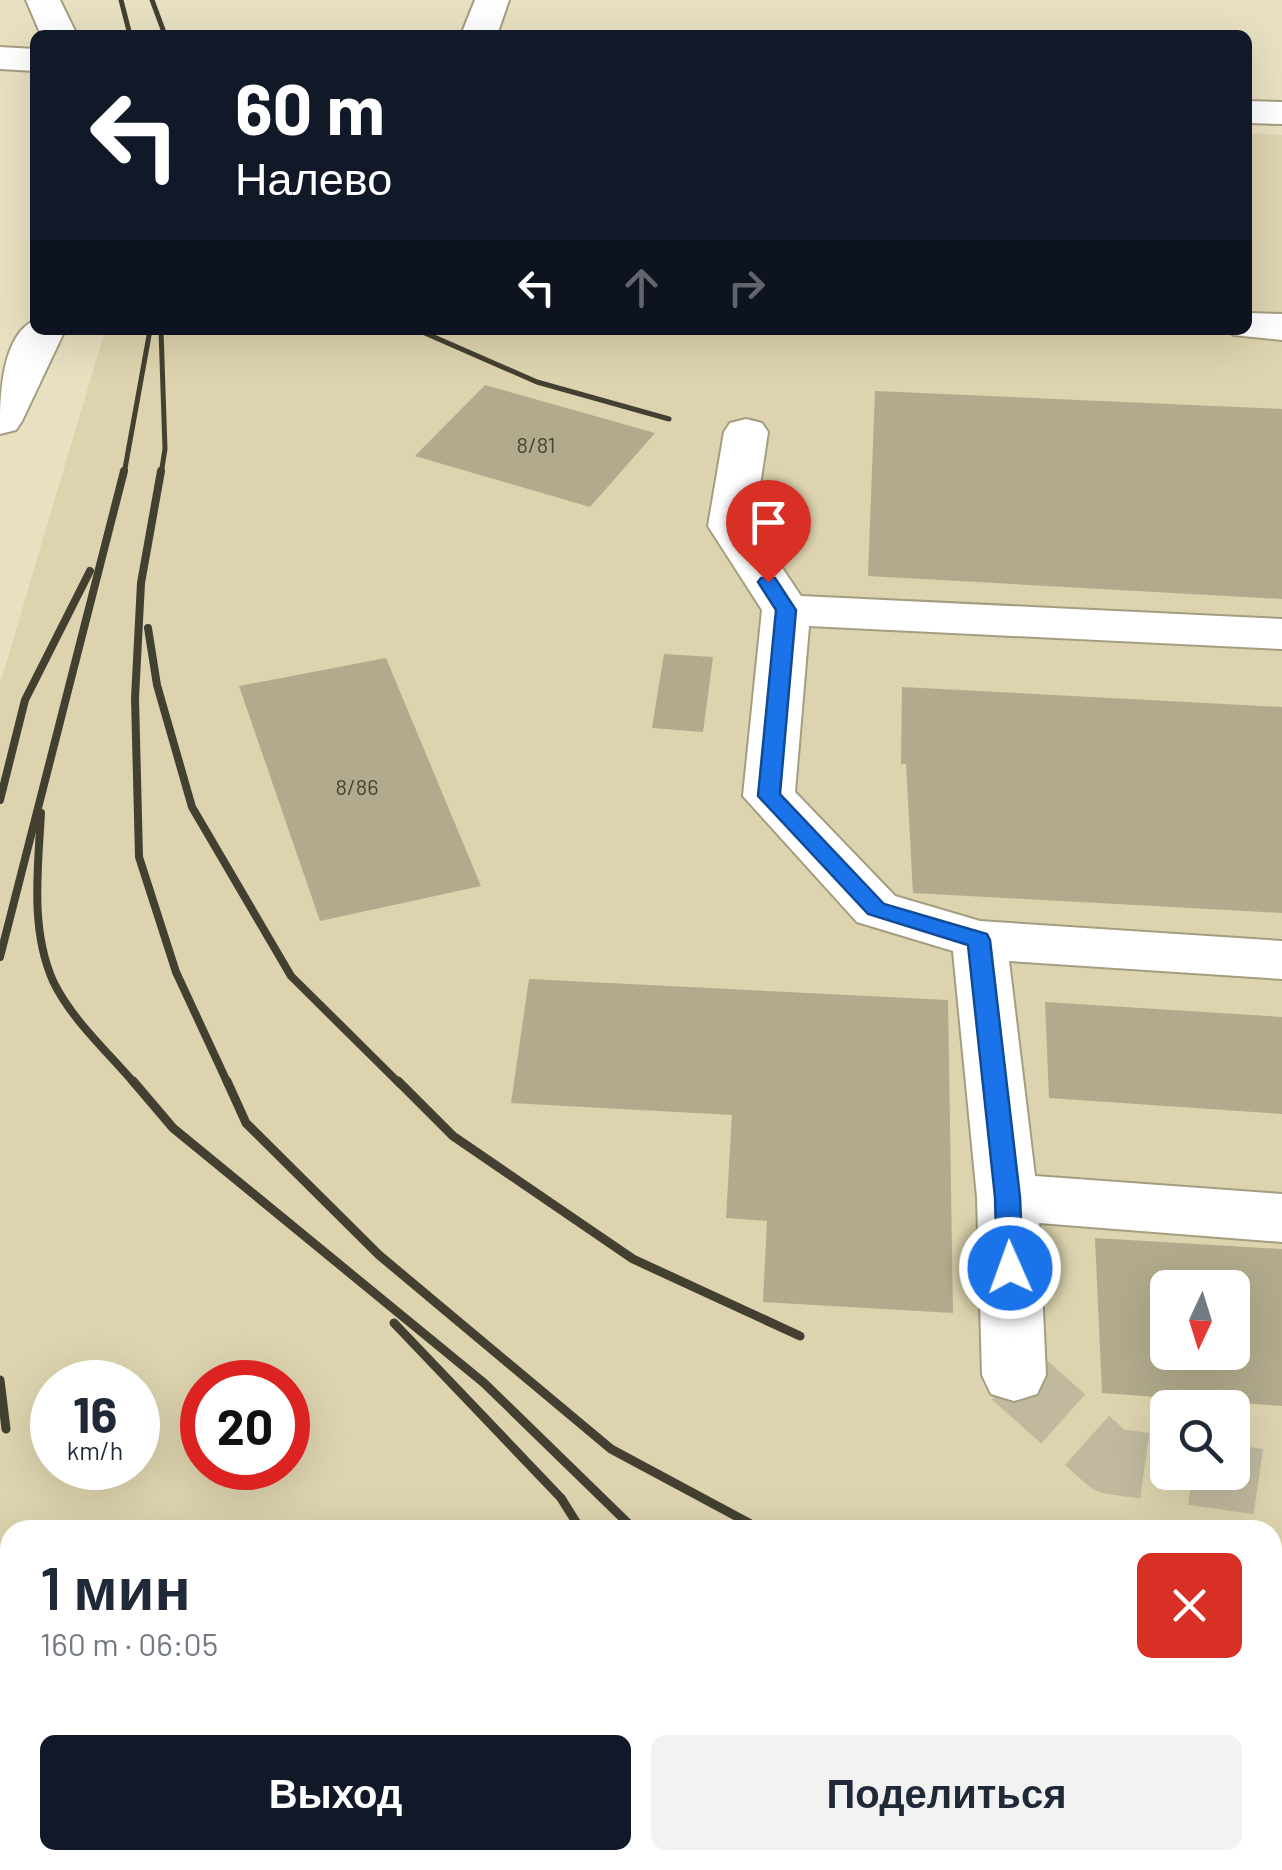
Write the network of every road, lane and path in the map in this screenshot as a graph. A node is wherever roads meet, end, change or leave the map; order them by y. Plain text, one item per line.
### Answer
1 (43, 0) edge
2 (492, 0) edge
3 (57, 30) edge
4 (481, 30) edge
5 (0, 58) edge
6 (30, 60) edge
7 (1252, 112) edge
8 (1282, 113) edge
9 (1252, 326) edge
10 (1282, 327) edge
11 (42, 335) edge
12 (0, 421) edge
13 (746, 432) dead end
14 (786, 610) junction
15 (1282, 634) edge
16 (978, 940) junction
17 (1282, 960) edge
18 (1007, 1197) junction
19 (1282, 1218) edge
20 (1014, 1375) dead end

1 - 3 main road
2 - 4 main road
5 - 6 main road
7 - 8 main road
9 - 10 main road
11 - 12 main road
13 - 14 main road
14 - 15 main road
14 - 16 main road
16 - 17 main road
16 - 18 main road
18 - 19 main road
18 - 20 main road

